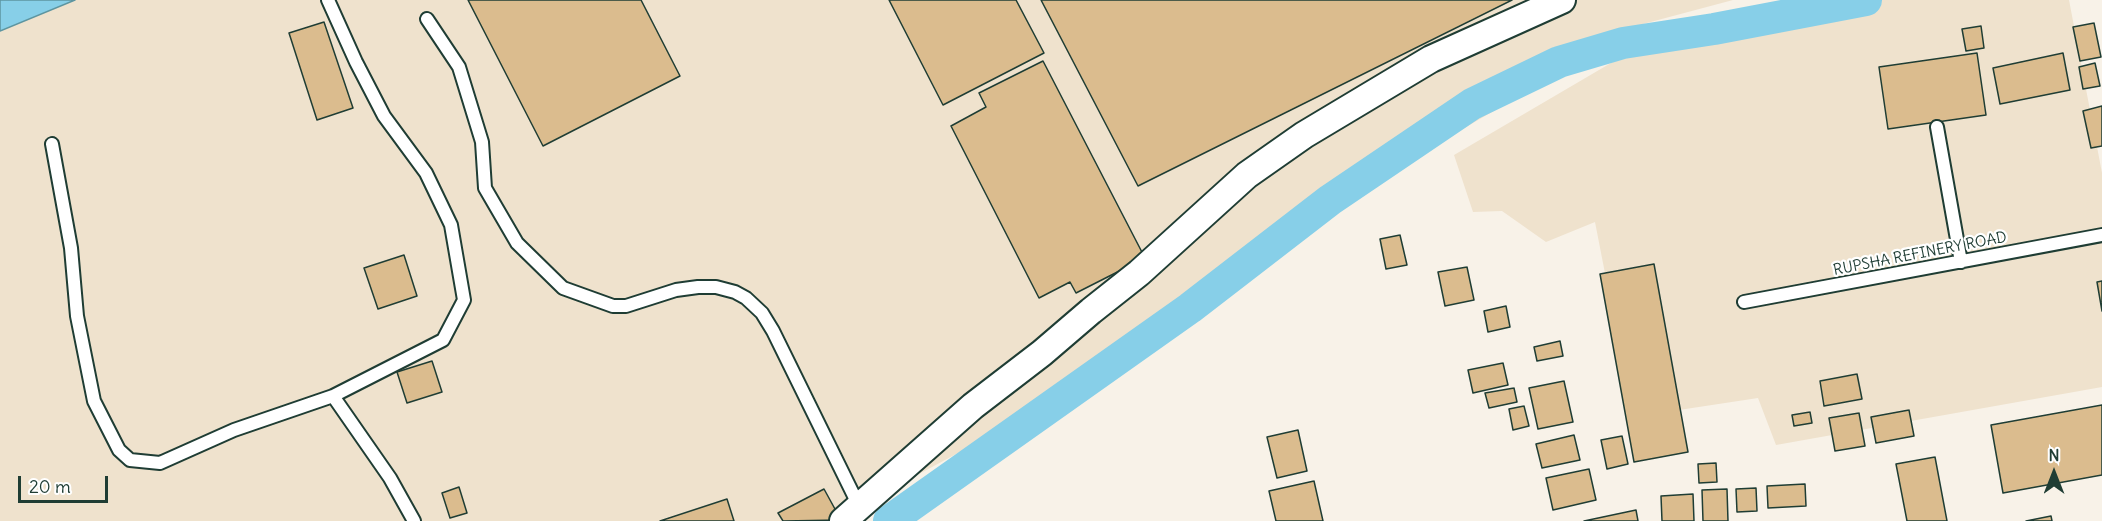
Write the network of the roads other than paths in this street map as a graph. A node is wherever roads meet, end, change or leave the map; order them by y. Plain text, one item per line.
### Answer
1 (328, 0) edge
2 (1562, 0) edge
3 (427, 19) dead end
4 (1937, 127) dead end
5 (52, 144) dead end
6 (2102, 235) edge
7 (1961, 262) junction
8 (1744, 302) dead end
9 (333, 396) junction
10 (851, 514) edge
11 (414, 521) edge

1 - 9 lane
2 - 10 street
3 - 10 lane
4 - 7 lane
5 - 9 lane
6 - 7 lane, RUPSHA REFINERY ROAD
7 - 8 lane, RUPSHA REFINERY ROAD
9 - 11 lane

